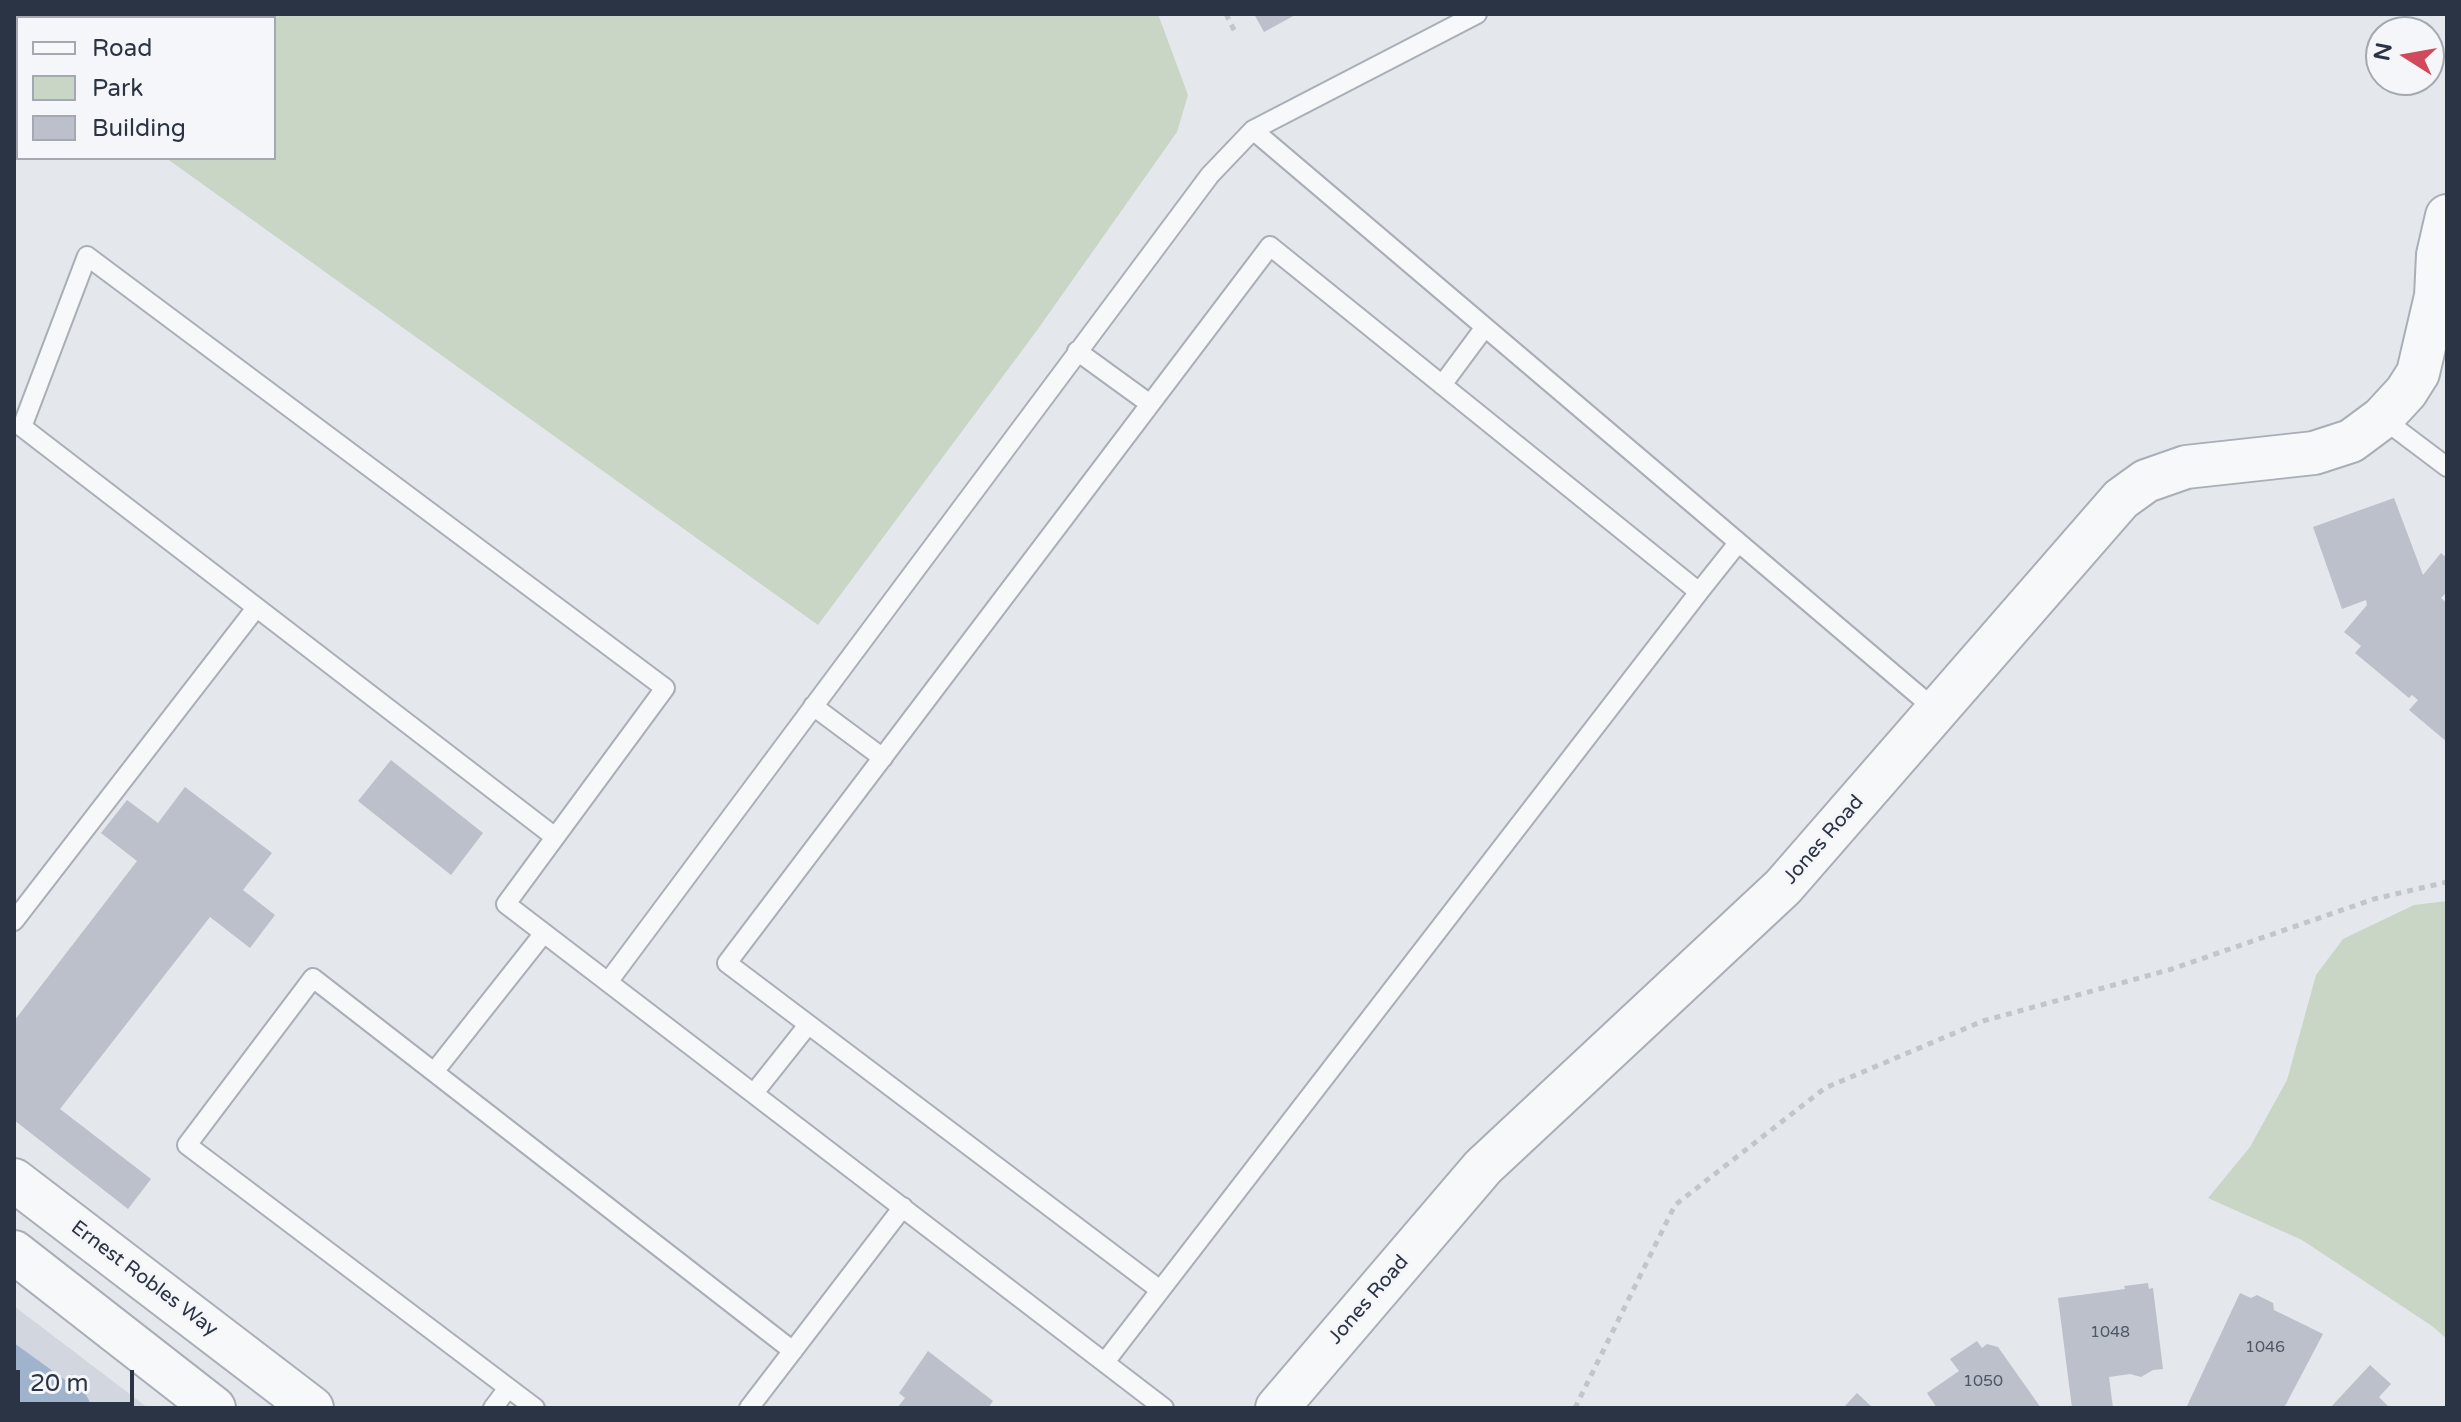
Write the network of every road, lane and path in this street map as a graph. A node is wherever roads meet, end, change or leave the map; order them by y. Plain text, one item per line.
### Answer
1 (1226, 14) edge
2 (1477, 14) edge
3 (1236, 34) dead end
4 (1253, 130) junction
5 (2447, 216) edge
6 (1485, 327) junction
7 (1077, 351) junction
8 (2432, 361) edge
9 (1442, 385) junction
10 (1150, 404) junction
11 (2382, 418) junction
12 (2447, 467) edge
13 (1738, 543) junction
14 (1699, 592) junction
15 (256, 608) junction
16 (813, 706) junction
17 (1937, 711) junction
18 (883, 758) junction
19 (555, 837) junction
20 (2447, 882) edge
21 (14, 921) edge
22 (544, 933) junction
23 (608, 982) junction
24 (808, 1025) junction
25 (434, 1072) junction
26 (754, 1093) junction
27 (14, 1180) edge
28 (903, 1207) junction
29 (14, 1252) edge
30 (1160, 1290) junction
31 (793, 1351) junction
32 (1105, 1362) junction
33 (508, 1388) junction
34 (214, 1408) edge
35 (312, 1408) edge
36 (493, 1408) edge
37 (535, 1408) edge
38 (749, 1408) edge
39 (1164, 1408) edge
40 (1277, 1408) edge
41 (1575, 1408) edge

1 - 3 path
2 - 4 lane
4 - 6 lane
4 - 7 lane
5 - 8 street, Jones Road
6 - 9 lane
6 - 13 lane
7 - 10 lane
7 - 16 lane
8 - 11 street, Jones Road
9 - 10 lane
9 - 14 lane
10 - 18 lane
11 - 12 lane
11 - 17 street, Jones Road
13 - 14 lane
13 - 17 lane
14 - 30 lane
15 - 19 lane
15 - 19 lane
15 - 21 lane
16 - 18 lane
16 - 23 lane
17 - 40 street, Jones Road
18 - 24 lane
19 - 22 lane
20 - 41 path
22 - 23 lane
22 - 25 lane
23 - 26 lane
24 - 26 lane
24 - 30 lane
25 - 31 lane
25 - 33 lane
26 - 28 lane
27 - 35 street, Ernest Robles Way
28 - 31 lane
28 - 32 lane
29 - 34 street
30 - 32 lane
31 - 38 lane
32 - 39 lane
33 - 36 lane
33 - 37 lane

